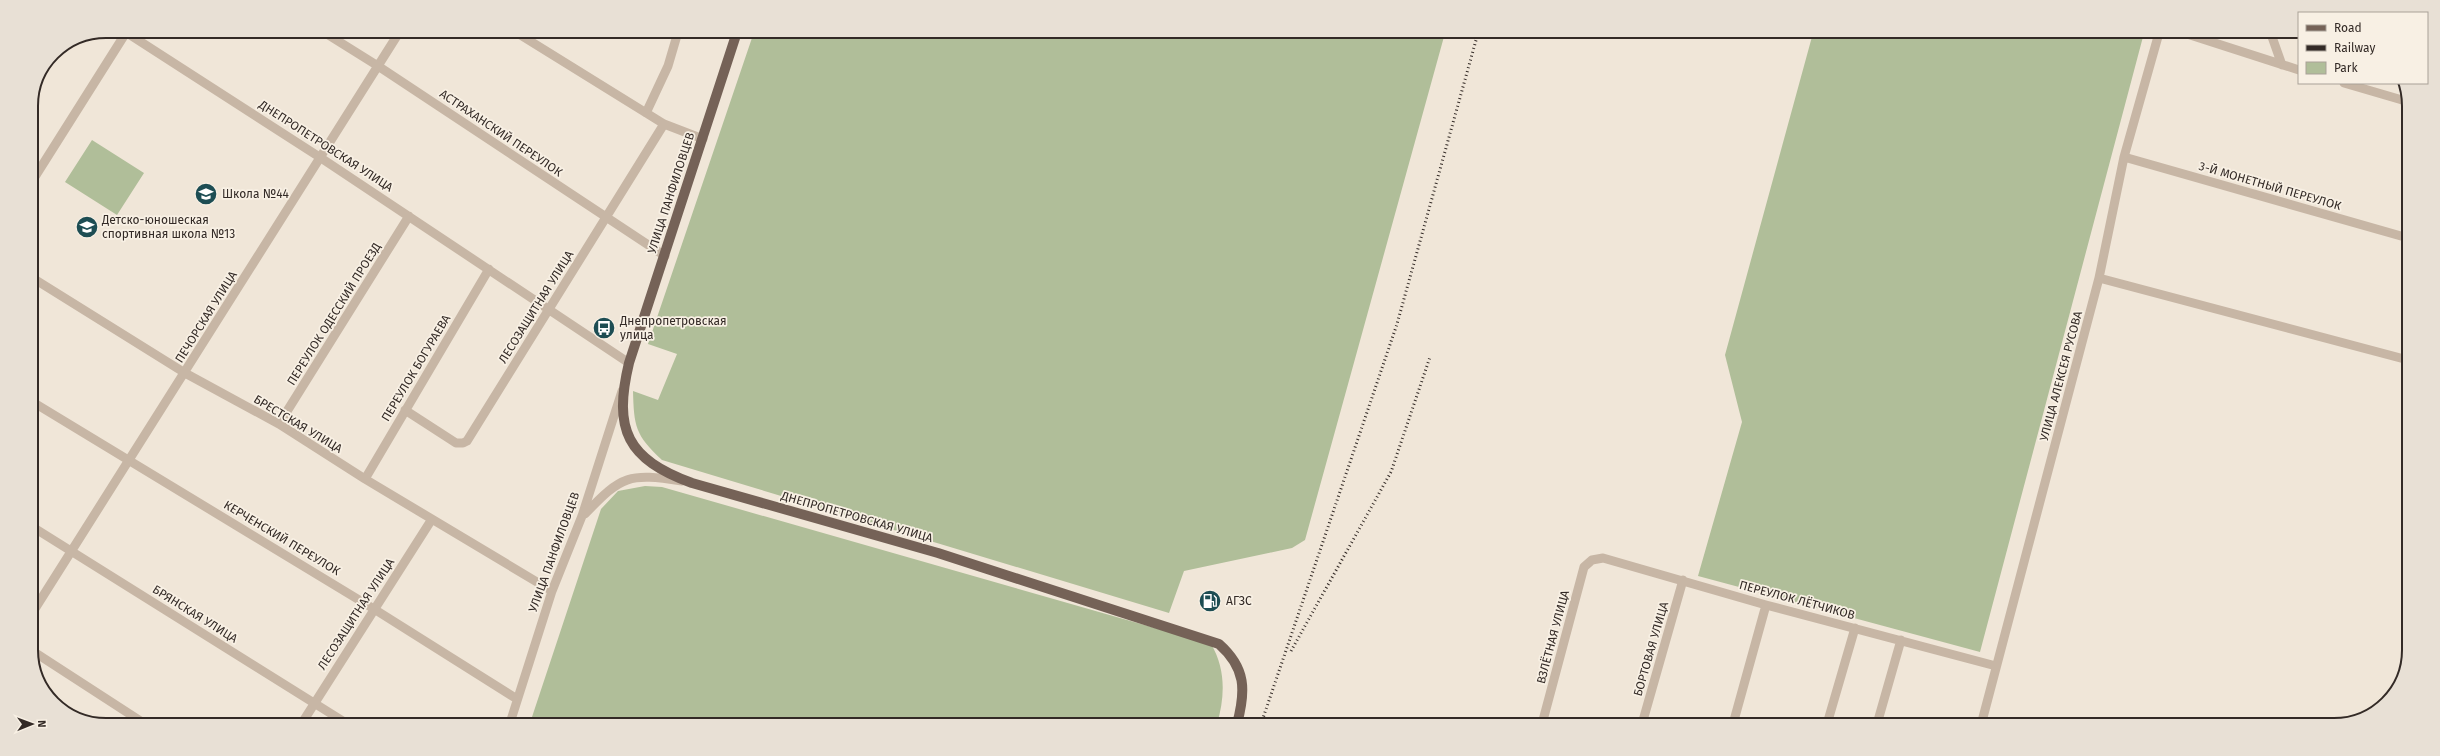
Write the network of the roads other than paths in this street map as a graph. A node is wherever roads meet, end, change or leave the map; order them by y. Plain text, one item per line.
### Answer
1 (122, 38) edge
2 (137, 38) edge
3 (333, 38) edge
4 (396, 38) edge
5 (524, 38) edge
6 (676, 38) edge
7 (735, 38) edge
8 (2158, 38) edge
9 (2199, 38) edge
10 (2272, 38) edge
11 (2282, 65) junction
12 (378, 66) junction
13 (2298, 70) edge
14 (2347, 84) edge
15 (2402, 100) edge
16 (646, 113) junction
17 (664, 124) junction
18 (703, 140) junction
19 (2124, 157) junction
20 (321, 158) junction
21 (38, 172) edge
22 (409, 216) junction
23 (606, 216) junction
24 (2402, 236) edge
25 (665, 256) junction
26 (489, 269) junction
27 (2100, 278) junction
28 (38, 281) edge
29 (550, 309) junction
30 (2402, 358) edge
31 (629, 363) junction
32 (185, 373) junction
33 (622, 390) junction
34 (38, 405) edge
35 (405, 410) junction
36 (279, 424) junction
37 (130, 459) junction
38 (365, 478) junction
39 (692, 483) junction
40 (582, 516) junction
41 (432, 519) junction
42 (38, 530) edge
43 (72, 550) junction
44 (1592, 560) joint
45 (1683, 580) junction
46 (552, 591) junction
47 (38, 604) edge
48 (1766, 605) junction
49 (374, 609) junction
50 (1855, 628) junction
51 (1901, 640) junction
52 (38, 655) edge
53 (1996, 666) junction
54 (517, 699) junction
55 (314, 702) junction
56 (136, 718) edge
57 (305, 718) edge
58 (338, 718) edge
59 (511, 718) edge
60 (1239, 718) edge
61 (1544, 718) edge
62 (1644, 718) edge
63 (1735, 718) edge
64 (1829, 718) edge
65 (1879, 718) edge
66 (1982, 718) edge

1 - 21 street
2 - 20 street, ДНЕПРОПЕТРОВСКАЯ УЛИЦА
3 - 12 street, АСТРАХАНСКИЙ ПЕРЕУЛОК
4 - 12 street, ПЕЧОРСКАЯ УЛИЦА
5 - 16 street
6 - 16 street
7 - 18 main road, УЛИЦА ПАНФИЛОВЦЕВ
8 - 19 street, УЛИЦА АЛЕКСЕЯ РУСОВА
9 - 11 street
10 - 11 street
11 - 13 street
12 - 20 street, ПЕЧОРСКАЯ УЛИЦА
12 - 23 street, АСТРАХАНСКИЙ ПЕРЕУЛОК
14 - 15 street
16 - 17 street
17 - 18 street
17 - 23 street, ЛЕСОЗАЩИТНАЯ УЛИЦА
18 - 25 main road, УЛИЦА ПАНФИЛОВЦЕВ
19 - 24 street, 3-Й МОНЕТНЫЙ ПЕРЕУЛОК
19 - 27 street, УЛИЦА АЛЕКСЕЯ РУСОВА
20 - 22 street, ДНЕПРОПЕТРОВСКАЯ УЛИЦА
20 - 32 street, ПЕЧОРСКАЯ УЛИЦА
22 - 26 street, ДНЕПРОПЕТРОВСКАЯ УЛИЦА
22 - 36 street, ПЕРЕУЛОК ОДЕССКИЙ ПРОЕЗД
23 - 25 street, АСТРАХАНСКИЙ ПЕРЕУЛОК
23 - 29 street, ЛЕСОЗАЩИТНАЯ УЛИЦА
25 - 31 main road, УЛИЦА ПАНФИЛОВЦЕВ
26 - 29 street, ДНЕПРОПЕТРОВСКАЯ УЛИЦА
26 - 35 street, ПЕРЕУЛОК БОГУРАЕВА
27 - 30 street
27 - 53 street, УЛИЦА АЛЕКСЕЯ РУСОВА
28 - 32 street, БРЕСТСКАЯ УЛИЦА
29 - 31 street, ДНЕПРОПЕТРОВСКАЯ УЛИЦА
29 - 35 street, ЛЕСОЗАЩИТНАЯ УЛИЦА
31 - 33 main road, ДНЕПРОПЕТРОВСКАЯ УЛИЦА
32 - 36 street, БРЕСТСКАЯ УЛИЦА
32 - 37 street, ПЕЧОРСКАЯ УЛИЦА
33 - 39 main road, ДНЕПРОПЕТРОВСКАЯ УЛИЦА
33 - 40 street, УЛИЦА ПАНФИЛОВЦЕВ
34 - 37 street, КЕРЧЕНСКИЙ ПЕРЕУЛОК
35 - 38 street, ПЕРЕУЛОК БОГУРАЕВА
36 - 38 street, БРЕСТСКАЯ УЛИЦА
37 - 43 street, ПЕЧОРСКАЯ УЛИЦА
37 - 49 street, КЕРЧЕНСКИЙ ПЕРЕУЛОК
38 - 41 street, БРЕСТСКАЯ УЛИЦА
39 - 40 street
39 - 60 main road, ДНЕПРОПЕТРОВСКАЯ УЛИЦА
40 - 46 street, УЛИЦА ПАНФИЛОВЦЕВ
41 - 46 street, БРЕСТСКАЯ УЛИЦА
41 - 49 street, ЛЕСОЗАЩИТНАЯ УЛИЦА
42 - 43 street, БРЯНСКАЯ УЛИЦА
43 - 47 street, ПЕЧОРСКАЯ УЛИЦА
43 - 55 street, БРЯНСКАЯ УЛИЦА
44 - 45 street, ПЕРЕУЛОК ЛЁТЧИКОВ
44 - 61 street, ВЗЛЁТНАЯ УЛИЦА
45 - 48 street, ПЕРЕУЛОК ЛЁТЧИКОВ
45 - 62 street, БОРТОВАЯ УЛИЦА
46 - 54 street, УЛИЦА ПАНФИЛОВЦЕВ
48 - 50 street, ПЕРЕУЛОК ЛЁТЧИКОВ
48 - 63 street
49 - 54 street, КЕРЧЕНСКИЙ ПЕРЕУЛОК
49 - 55 street, ЛЕСОЗАЩИТНАЯ УЛИЦА
50 - 51 street, ПЕРЕУЛОК ЛЁТЧИКОВ
50 - 64 street
51 - 53 street, ПЕРЕУЛОК ЛЁТЧИКОВ
51 - 65 street
52 - 56 street
53 - 66 street, УЛИЦА АЛЕКСЕЯ РУСОВА
54 - 59 street, УЛИЦА ПАНФИЛОВЦЕВ
55 - 57 street, ЛЕСОЗАЩИТНАЯ УЛИЦА
55 - 58 street, БРЯНСКАЯ УЛИЦА

